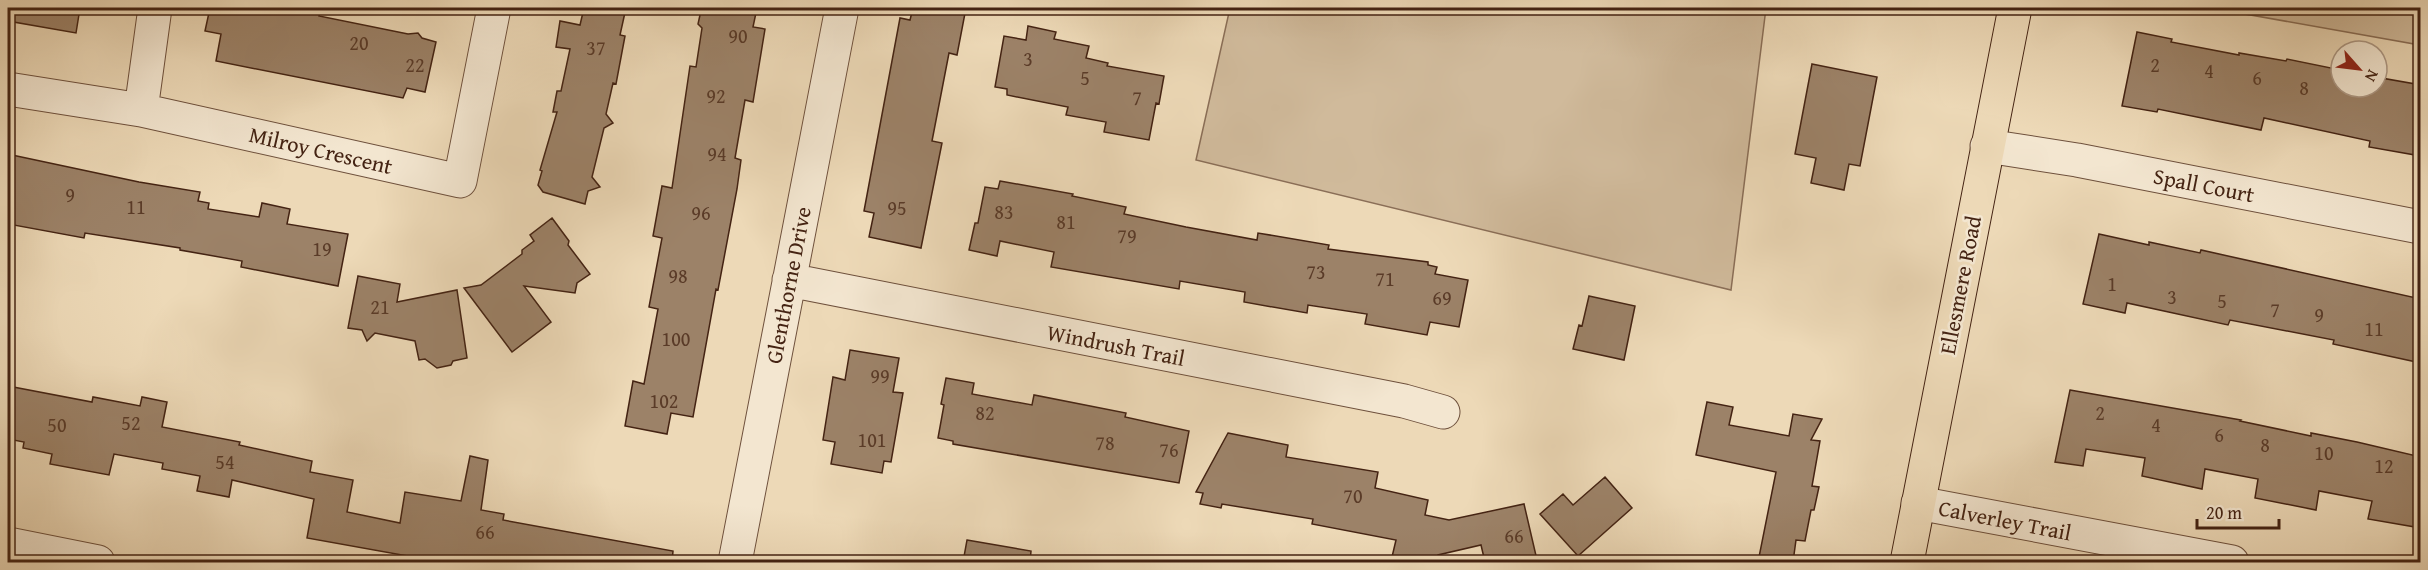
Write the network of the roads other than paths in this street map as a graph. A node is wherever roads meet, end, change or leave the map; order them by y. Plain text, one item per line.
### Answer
1 (155, 8) edge
2 (494, 8) edge
3 (842, 8) edge
4 (2015, 8) edge
5 (8, 89) edge
6 (141, 110) junction
7 (1987, 146) junction
8 (2421, 227) edge
9 (789, 280) junction
10 (1443, 412) dead end
11 (1918, 503) junction
12 (8, 544) edge
13 (98, 562) edge
14 (735, 562) edge
15 (1907, 562) edge
16 (2232, 562) edge

1 - 6 street
2 - 6 street, Milroy Crescent
3 - 9 street, Glenthorne Drive
4 - 7 main road, Ellesmere Road
5 - 6 street, Milroy Crescent
7 - 8 street, Spall Court
7 - 11 main road, Ellesmere Road
9 - 10 street, Windrush Trail
9 - 14 street, Glenthorne Drive
11 - 15 main road, Ellesmere Road
11 - 16 street, Calverley Trail
12 - 13 street

